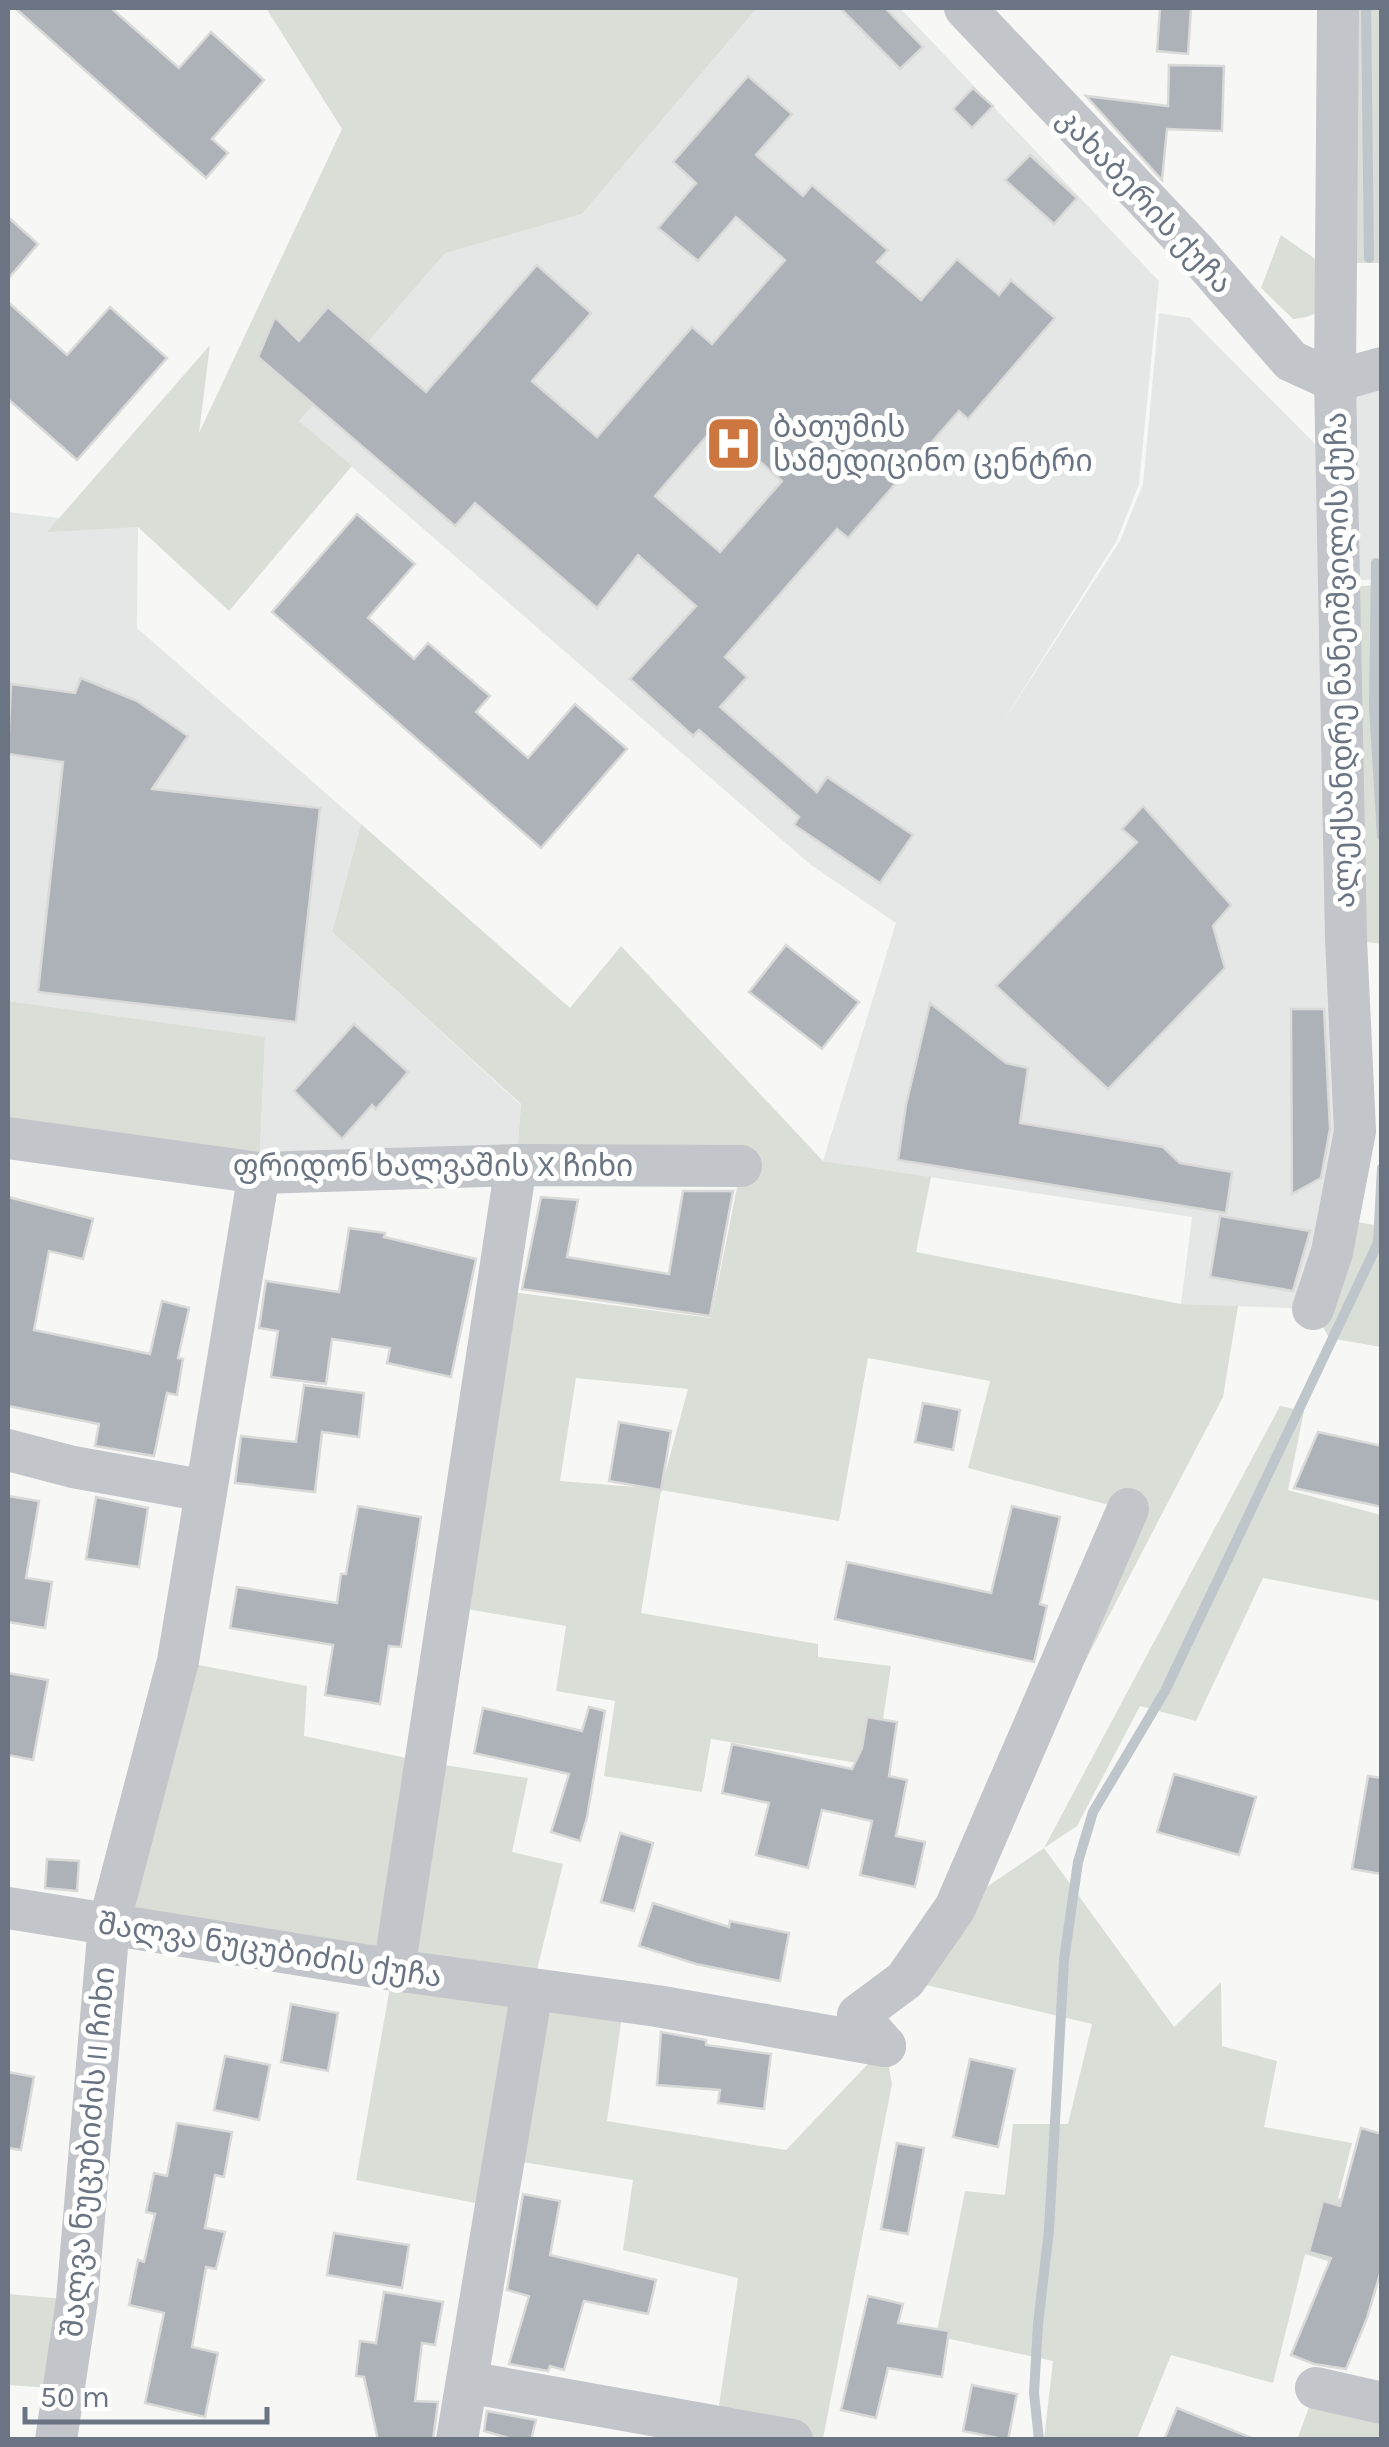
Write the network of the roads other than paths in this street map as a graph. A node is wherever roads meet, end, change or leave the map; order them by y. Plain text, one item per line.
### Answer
1 (965, 8) edge
2 (1338, 8) edge
3 (1382, 368) edge
4 (1334, 381) junction
5 (1364, 941) edge
6 (8, 1138) edge
7 (516, 1165) junction
8 (742, 1166) dead end
9 (258, 1172) junction
10 (1313, 1309) dead end
11 (8, 1450) edge
12 (206, 1492) junction
13 (1128, 1510) dead end
14 (8, 1908) edge
15 (109, 1924) junction
16 (394, 1970) junction
17 (532, 1990) junction
18 (467, 2382) junction
19 (1316, 2388) dead end
20 (1382, 2403) edge
21 (56, 2440) edge
22 (457, 2440) edge
23 (792, 2440) edge

1 - 4 street, კახაბერის ქუჩა
2 - 4 street
3 - 4 street
4 - 5 street, ალექსანდრე ნანეიშვილის ქუჩა
5 - 10 street, ალექსანდრე ნანეიშვილის ქუჩა
6 - 9 street, ფრიდონ ხალვაშის X ჩიხი
7 - 8 street, ფრიდონ ხალვაშის X ჩიხი
7 - 9 street, ფრიდონ ხალვაშის X ჩიხი
7 - 16 street
9 - 12 street, შალვა ნუცუბიძის II ჩიხი
11 - 12 street
12 - 15 street, შალვა ნუცუბიძის II ჩიხი
13 - 17 street, შალვა ნუცუბიძის ქუჩა
14 - 15 street, შალვა ნუცუბიძის ქუჩა
15 - 16 street, შალვა ნუცუბიძის ქუჩა
15 - 21 street, შალვა ნუცუბიძის II ჩიხი
16 - 17 street, შალვა ნუცუბიძის ქუჩა
17 - 18 street
18 - 22 street
18 - 23 street
19 - 20 street

